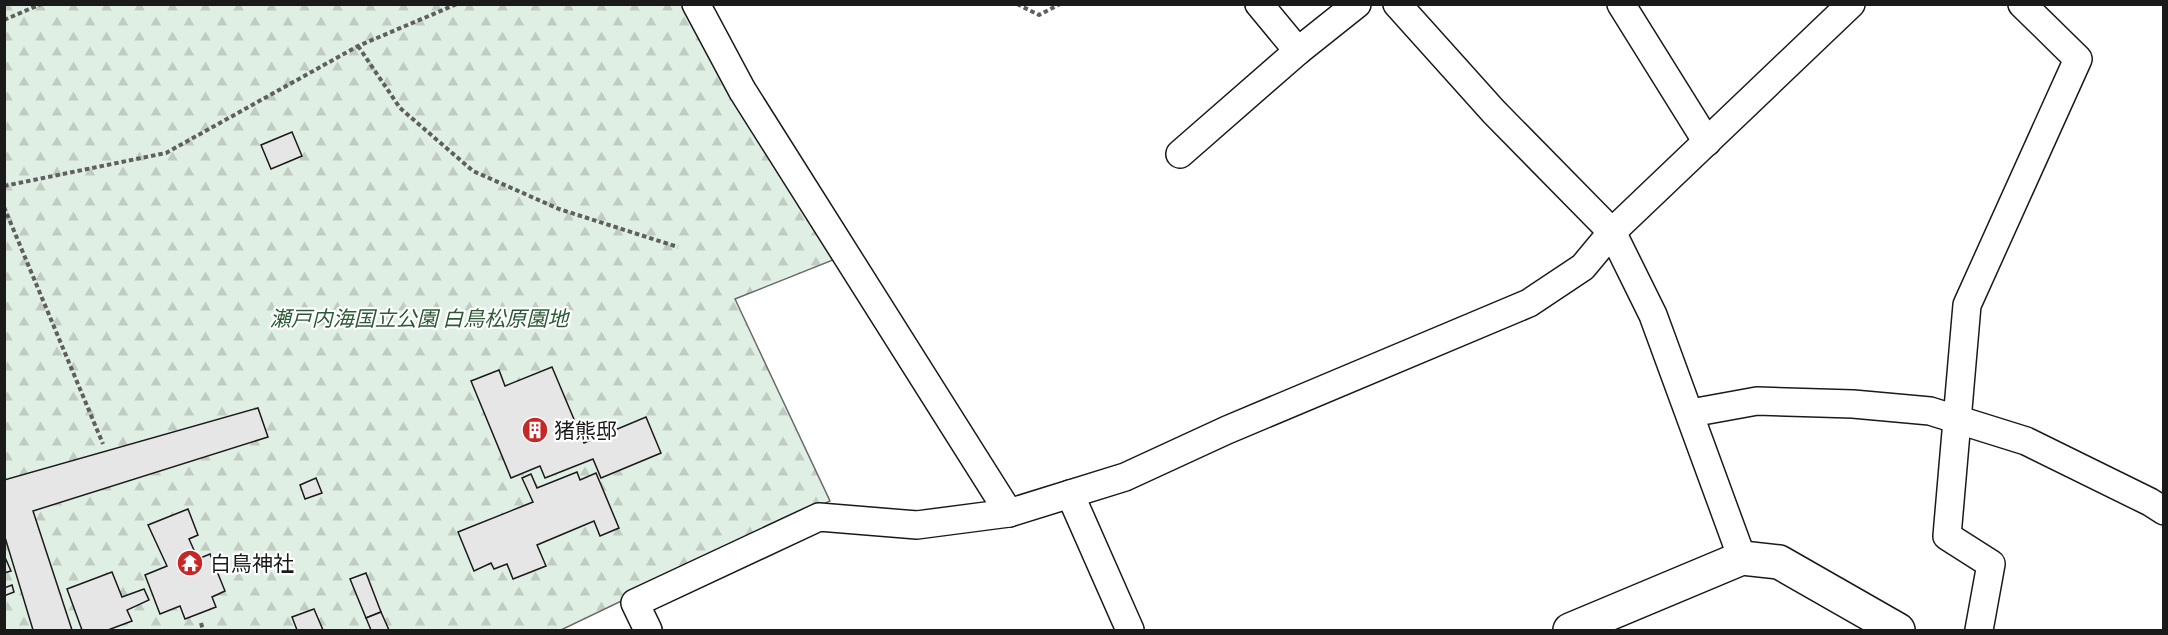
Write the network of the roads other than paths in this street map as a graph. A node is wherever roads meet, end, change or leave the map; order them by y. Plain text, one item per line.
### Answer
1 (696, 4) edge
2 (1259, 4) edge
3 (1357, 4) edge
4 (1397, 4) edge
5 (1621, 4) edge
6 (1851, 4) edge
7 (2022, 4) edge
8 (1298, 51) junction
9 (1707, 142) junction
10 (1180, 154) dead end
11 (1612, 232) junction
12 (1691, 413) junction
13 (1956, 417) junction
14 (1070, 494) junction
15 (2163, 511) edge
16 (1009, 513) junction
17 (1742, 558) junction
18 (648, 630) edge
19 (1130, 630) edge
20 (1570, 630) edge
21 (1898, 630) edge
22 (1979, 630) edge

1 - 16 street
2 - 8 street
3 - 8 street
4 - 11 street
5 - 9 street
6 - 9 street
7 - 13 street
8 - 10 street
9 - 11 street
11 - 12 street
11 - 14 street
12 - 13 street
12 - 17 street
13 - 15 street
13 - 22 street
14 - 16 street
14 - 19 street
16 - 18 street
17 - 20 main road
17 - 21 main road

